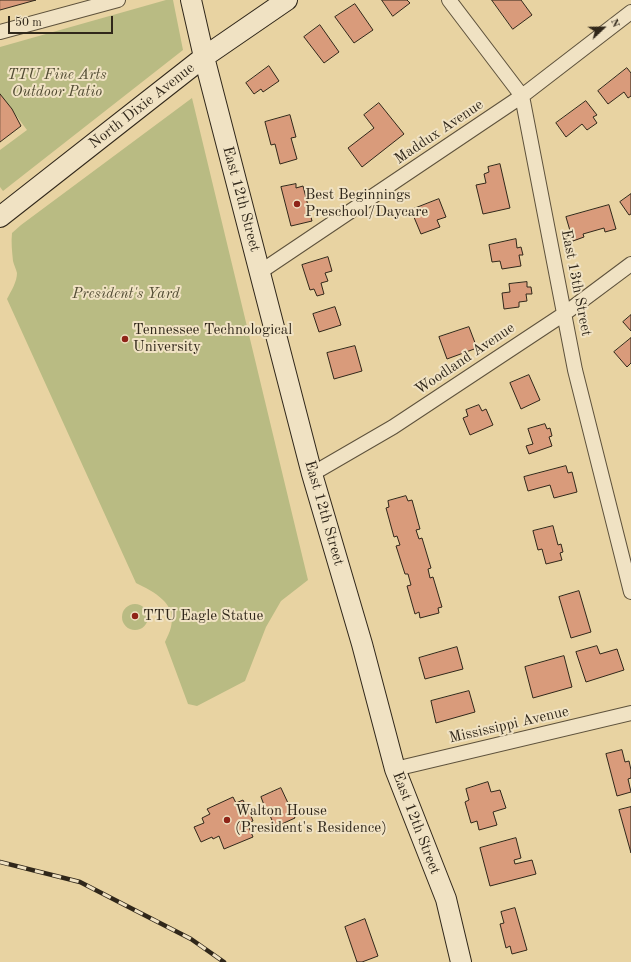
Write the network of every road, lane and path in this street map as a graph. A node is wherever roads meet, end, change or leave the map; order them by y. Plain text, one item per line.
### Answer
1 (118, 0) edge
2 (191, 0) edge
3 (287, 0) edge
4 (449, 0) edge
5 (631, 12) edge
6 (0, 32) edge
7 (204, 57) junction
8 (522, 96) junction
9 (0, 217) edge
10 (631, 264) edge
11 (260, 272) junction
12 (564, 314) junction
13 (312, 474) junction
14 (631, 592) edge
15 (631, 713) edge
16 (395, 769) junction
17 (461, 962) edge

1 - 6 street
2 - 7 street, East 12th Street
3 - 7 street, North Dixie Avenue
4 - 8 street, East 13th Street
5 - 8 street, Maddux Avenue
7 - 9 street, North Dixie Avenue
7 - 11 street, East 12th Street
8 - 11 street, Maddux Avenue
8 - 12 street, East 13th Street
10 - 12 street, Woodland Avenue
11 - 13 street, East 12th Street
12 - 13 street, Woodland Avenue
12 - 14 street, East 13th Street
13 - 16 street, East 12th Street
15 - 16 street, Mississippi Avenue
16 - 17 street, East 12th Street

